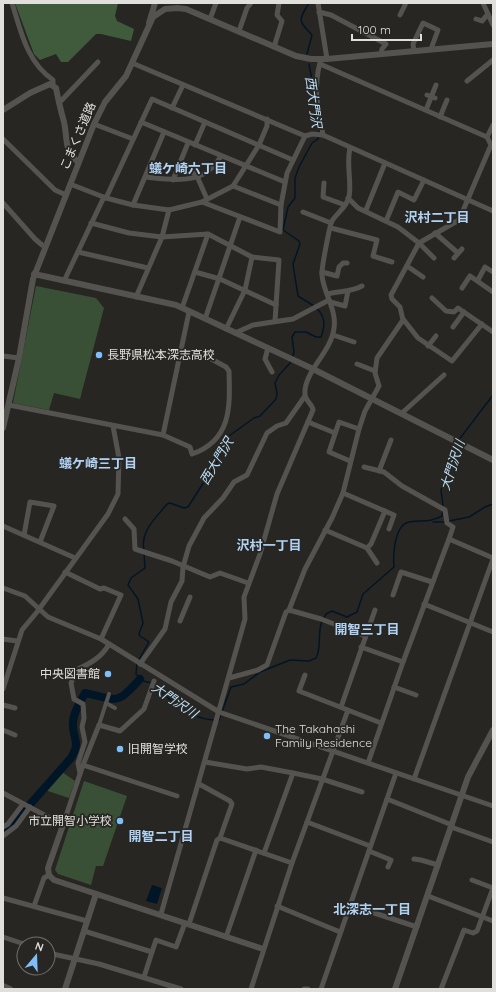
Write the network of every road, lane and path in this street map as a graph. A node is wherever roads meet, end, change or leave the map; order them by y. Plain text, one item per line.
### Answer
1 (12, 3) edge
2 (155, 3) edge
3 (163, 3) edge
4 (216, 3) edge
5 (251, 3) edge
6 (279, 3) edge
7 (318, 3) edge
8 (406, 3) edge
9 (483, 3) edge
10 (165, 10) junction
11 (319, 12) junction
12 (488, 14) junction
13 (400, 15) dead end
14 (210, 19) junction
15 (476, 19) dead end
16 (149, 24) junction
17 (493, 25) edge
18 (239, 32) junction
19 (493, 44) edge
20 (274, 47) junction
21 (431, 49) junction
22 (414, 51) junction
23 (381, 54) junction
24 (493, 60) edge
25 (322, 61) junction
26 (98, 62) dead end
27 (132, 62) junction
28 (467, 81) dead end
29 (436, 84) dead end
30 (53, 85) junction
31 (183, 85) junction
32 (447, 100) dead end
33 (59, 103) junction
34 (172, 108) junction
35 (3, 110) edge
36 (426, 110) junction
37 (440, 116) junction
38 (267, 119) junction
39 (141, 122) junction
40 (205, 122) junction
41 (94, 124) junction
42 (493, 125) edge
43 (164, 132) junction
44 (305, 136) junction
45 (323, 136) junction
46 (3, 139) edge
47 (133, 139) junction
48 (490, 139) edge
49 (188, 142) junction
50 (195, 145) junction
51 (259, 145) junction
52 (350, 148) junction
53 (221, 156) junction
54 (293, 160) junction
55 (78, 162) junction
56 (385, 163) junction
57 (179, 166) junction
58 (247, 166) junction
59 (145, 177) junction
60 (198, 178) junction
61 (173, 180) junction
62 (424, 180) junction
63 (285, 182) junction
64 (324, 183) dead end
65 (70, 184) junction
66 (233, 186) junction
67 (66, 195) junction
68 (105, 197) junction
69 (348, 198) junction
70 (468, 199) junction
71 (205, 200) junction
72 (3, 203) edge
73 (133, 205) junction
74 (281, 205) junction
75 (345, 205) junction
76 (169, 210) junction
77 (366, 210) junction
78 (493, 211) edge
79 (303, 212) dead end
80 (240, 217) junction
81 (386, 221) junction
82 (91, 223) junction
83 (331, 226) junction
84 (436, 233) junction
85 (208, 234) junction
86 (162, 237) junction
87 (419, 243) junction
88 (42, 245) dead end
89 (231, 246) junction
90 (78, 252) junction
91 (252, 257) junction
92 (434, 258) dead end
93 (454, 258) dead end
94 (392, 262) dead end
95 (347, 263) dead end
96 (407, 266) junction
97 (148, 268) junction
98 (195, 272) junction
99 (322, 272) junction
100 (493, 272) edge
101 (34, 274) junction
102 (423, 277) dead end
103 (220, 279) junction
104 (64, 280) junction
105 (478, 280) junction
106 (362, 286) dead end
107 (462, 288) dead end
108 (245, 290) junction
109 (348, 291) junction
110 (493, 292) edge
111 (328, 294) junction
112 (136, 297) junction
113 (432, 298) dead end
114 (330, 301) junction
115 (276, 305) junction
116 (182, 308) junction
117 (189, 312) junction
118 (464, 312) junction
119 (205, 319) junction
120 (403, 319) junction
121 (275, 321) junction
122 (482, 324) junction
123 (453, 327) dead end
124 (226, 329) junction
125 (493, 332) edge
126 (235, 334) junction
127 (333, 335) junction
128 (436, 336) dead end
129 (354, 342) dead end
130 (428, 346) junction
131 (268, 348) junction
132 (202, 354) dead end
133 (3, 357) edge
134 (19, 358) junction
135 (357, 364) dead end
136 (313, 369) junction
137 (375, 371) junction
138 (272, 372) dead end
139 (444, 375) dead end
140 (305, 396) junction
141 (372, 398) junction
142 (9, 405) junction
143 (402, 413) junction
144 (308, 422) junction
145 (113, 426) junction
146 (3, 428) edge
147 (359, 429) junction
148 (335, 433) junction
149 (163, 435) junction
150 (391, 440) dead end
151 (493, 460) edge
152 (350, 461) junction
153 (364, 467) dead end
154 (379, 470) junction
155 (343, 493) junction
156 (385, 511) junction
157 (125, 519) dead end
158 (3, 526) edge
159 (325, 530) junction
160 (389, 530) dead end
161 (24, 535) junction
162 (449, 539) junction
163 (40, 542) junction
164 (368, 548) junction
165 (75, 558) junction
166 (493, 559) edge
167 (377, 563) dead end
168 (183, 566) junction
169 (65, 572) junction
170 (432, 582) junction
171 (248, 583) junction
172 (3, 588) edge
173 (394, 595) dead end
174 (190, 597) dead end
175 (424, 604) junction
176 (39, 608) junction
177 (289, 610) junction
178 (375, 610) dead end
179 (180, 621) dead end
180 (470, 622) junction
181 (493, 632) edge
182 (365, 636) junction
183 (3, 639) edge
184 (101, 639) junction
185 (17, 640) junction
186 (109, 644) junction
187 (361, 647) junction
188 (403, 662) junction
189 (139, 663) junction
190 (305, 675) dead end
191 (229, 678) junction
192 (153, 683) dead end
193 (394, 687) junction
194 (3, 689) edge
195 (109, 694) dead end
196 (416, 695) dead end
197 (106, 702) junction
198 (3, 705) edge
199 (341, 707) junction
200 (15, 708) dead end
201 (115, 708) dead end
202 (348, 710) junction
203 (221, 713) junction
204 (381, 723) junction
205 (99, 725) junction
206 (3, 730) edge
207 (493, 730) edge
208 (15, 735) dead end
209 (333, 751) junction
210 (205, 762) junction
211 (368, 763) junction
212 (84, 765) junction
213 (80, 773) junction
214 (293, 773) junction
215 (396, 773) junction
216 (322, 779) junction
217 (414, 779) junction
218 (199, 784) junction
219 (362, 792) dead end
220 (3, 793) edge
221 (177, 796) dead end
222 (461, 796) junction
223 (387, 799) junction
224 (27, 805) junction
225 (493, 806) edge
226 (307, 822) junction
227 (63, 825) junction
228 (452, 826) junction
229 (3, 827) edge
230 (3, 836) edge
231 (220, 838) junction
232 (493, 842) edge
233 (370, 848) junction
234 (256, 850) junction
235 (264, 853) junction
236 (414, 859) dead end
237 (292, 863) junction
238 (438, 865) junction
239 (388, 867) dead end
240 (49, 875) junction
241 (472, 880) dead end
242 (493, 888) edge
243 (96, 894) junction
244 (428, 896) junction
245 (3, 898) edge
246 (350, 905) junction
247 (34, 906) junction
248 (277, 906) junction
249 (161, 914) junction
250 (482, 916) junction
251 (87, 921) junction
252 (493, 921) edge
253 (187, 924) junction
254 (417, 927) junction
255 (84, 931) junction
256 (340, 932) junction
257 (3, 936) edge
258 (226, 936) junction
259 (16, 941) edge
260 (264, 949) junction
261 (152, 952) junction
262 (56, 955) edge
263 (75, 959) junction
264 (144, 977) junction
265 (3, 986) edge
266 (10, 989) edge
267 (66, 989) edge
268 (181, 989) edge
269 (251, 989) edge
270 (304, 989) edge
271 (308, 989) edge
272 (321, 989) edge
273 (395, 989) edge
274 (441, 989) edge

1 - 30 street
2 - 16 street
3 - 10 street
4 - 14 street
5 - 18 street
6 - 20 street
7 - 11 street
8 - 13 street
9 - 12 street
10 - 14 street
10 - 16 street, こまくさ道路
11 - 23 street
11 - 25 street
12 - 15 street
12 - 17 street
14 - 18 street
16 - 27 street, こまくさ道路
18 - 20 street
19 - 21 street
20 - 25 street
21 - 22 street
21 - 22 street
22 - 23 street
23 - 25 street
24 - 28 street
25 - 36 street
25 - 45 street
26 - 33 street
27 - 31 street
27 - 41 street, こまくさ道路
29 - 36 street
30 - 33 street
30 - 35 street
31 - 34 street
31 - 38 street
32 - 37 street
33 - 55 street
34 - 39 street
34 - 40 street
36 - 37 street
37 - 48 street
38 - 44 street
38 - 51 street
39 - 43 street
39 - 47 street
40 - 50 street
40 - 51 street
41 - 47 street
41 - 55 street, こまくさ道路
42 - 48 street
43 - 49 street
43 - 59 street
44 - 45 street
44 - 54 street
45 - 52 street
46 - 67 street
47 - 68 street
48 - 70 street
49 - 50 street
49 - 57 street
50 - 53 street
51 - 54 street
51 - 58 street
52 - 56 street
52 - 69 street
53 - 58 street
53 - 60 street
54 - 63 street
55 - 65 street, こまくさ道路
56 - 62 street
56 - 77 street
57 - 60 street
57 - 61 street
58 - 63 street
58 - 66 street
59 - 61 street
59 - 73 street
60 - 61 street
60 - 71 street
62 - 70 street
62 - 81 street
63 - 74 street
64 - 75 street
65 - 67 street, こまくさ道路
65 - 68 street
66 - 71 street
66 - 74 street
67 - 101 street, こまくさ道路
68 - 73 street
68 - 82 street
69 - 75 street
69 - 77 street
70 - 78 street
70 - 84 street
71 - 76 street
71 - 80 street
72 - 88 street
73 - 76 street
74 - 80 street
75 - 83 street
76 - 86 street
77 - 81 street
79 - 83 street
80 - 89 street
81 - 87 street
82 - 86 street
82 - 90 street
83 - 94 street
83 - 99 street
84 - 87 street
84 - 93 street
85 - 86 street
85 - 89 street
85 - 98 street
86 - 97 street
87 - 92 street
87 - 96 street
89 - 91 street
89 - 103 street
90 - 97 street
90 - 104 street
91 - 108 street
91 - 115 street
95 - 99 street
96 - 102 street
96 - 120 street
97 - 112 street
98 - 103 street
98 - 116 street
99 - 111 street
100 - 105 street
101 - 104 street
101 - 134 street, こまくさ道路
103 - 108 street
103 - 119 street
104 - 112 street
105 - 107 street
105 - 110 street
106 - 109 street
108 - 115 street
108 - 124 street
109 - 111 street
109 - 114 street
111 - 114 street
112 - 116 street
113 - 118 street
114 - 121 street
114 - 127 street
115 - 121 street
116 - 117 street
117 - 119 street
117 - 149 street
118 - 122 street
118 - 123 street
119 - 124 street
120 - 130 street
120 - 137 street
121 - 126 street
122 - 125 street
122 - 130 street
124 - 126 street
126 - 131 street
127 - 129 street
127 - 136 street
128 - 130 street
131 - 136 street
131 - 138 street
132 - 149 street
133 - 134 street
134 - 142 street, こまくさ道路
135 - 137 street
136 - 140 street
136 - 141 street
137 - 141 street
139 - 143 street
140 - 144 street
140 - 168 street
141 - 143 street
141 - 147 street
142 - 145 street
142 - 146 street, こまくさ道路
143 - 151 street
144 - 148 street
144 - 171 street
145 - 149 street
145 - 165 street
147 - 148 street
147 - 152 street
148 - 152 street
150 - 154 street
152 - 155 street
153 - 154 street
154 - 162 street
155 - 156 street
155 - 159 street
156 - 160 street
156 - 164 street
157 - 168 street
158 - 161 street
159 - 164 street
159 - 177 street
161 - 163 street
161 - 163 street
162 - 166 street
162 - 170 street
163 - 165 street
164 - 167 street
165 - 169 street
166 - 180 street
168 - 171 street
168 - 189 street
169 - 176 street
169 - 184 street
170 - 173 street
170 - 175 street
171 - 191 street
172 - 176 street
174 - 179 street
175 - 180 street
175 - 188 street
176 - 184 street
176 - 185 street
177 - 182 street
177 - 191 street
178 - 182 street
180 - 181 street
180 - 217 street
182 - 187 street
183 - 185 street
184 - 186 street
185 - 194 street
186 - 189 street
186 - 213 street
187 - 188 street
187 - 199 street
188 - 193 street
189 - 203 street
190 - 199 street
191 - 203 street
192 - 205 street
193 - 196 street
193 - 204 street
195 - 197 street
197 - 201 street
197 - 205 street
198 - 200 street
199 - 202 street
202 - 204 street
202 - 209 street
203 - 209 street
203 - 210 street
204 - 211 street
205 - 212 street
206 - 208 street
207 - 222 street
209 - 211 street
209 - 216 street
210 - 214 street
210 - 218 street
211 - 215 street
212 - 213 street
212 - 221 street
213 - 227 street
214 - 216 street
214 - 235 street
215 - 217 street
215 - 223 street
216 - 219 street
216 - 226 street
217 - 222 street
218 - 231 street
218 - 249 street
220 - 224 street
222 - 225 street
222 - 228 street
223 - 228 street
223 - 233 street
224 - 227 street
224 - 229 street
224 - 230 street
226 - 233 street
226 - 237 street
227 - 240 street
228 - 232 street
228 - 238 street
231 - 234 street
231 - 253 street
233 - 239 street
233 - 246 street
234 - 235 street
234 - 258 street
235 - 237 street
236 - 238 street
237 - 248 street
238 - 244 street
240 - 243 street
240 - 247 street
241 - 242 street
242 - 250 street
243 - 249 street
243 - 251 street
244 - 250 street
244 - 254 street
245 - 247 street
246 - 254 street
246 - 256 street
247 - 251 street
248 - 256 street
248 - 260 street
249 - 253 street
250 - 252 street
250 - 274 street
251 - 255 street
253 - 258 street
253 - 261 street
254 - 273 street
255 - 261 street
255 - 263 street
256 - 272 street
257 - 259 street
258 - 260 street
260 - 269 street
261 - 264 street
262 - 263 street
263 - 264 street
263 - 267 street
264 - 268 street
265 - 266 street
270 - 271 street

